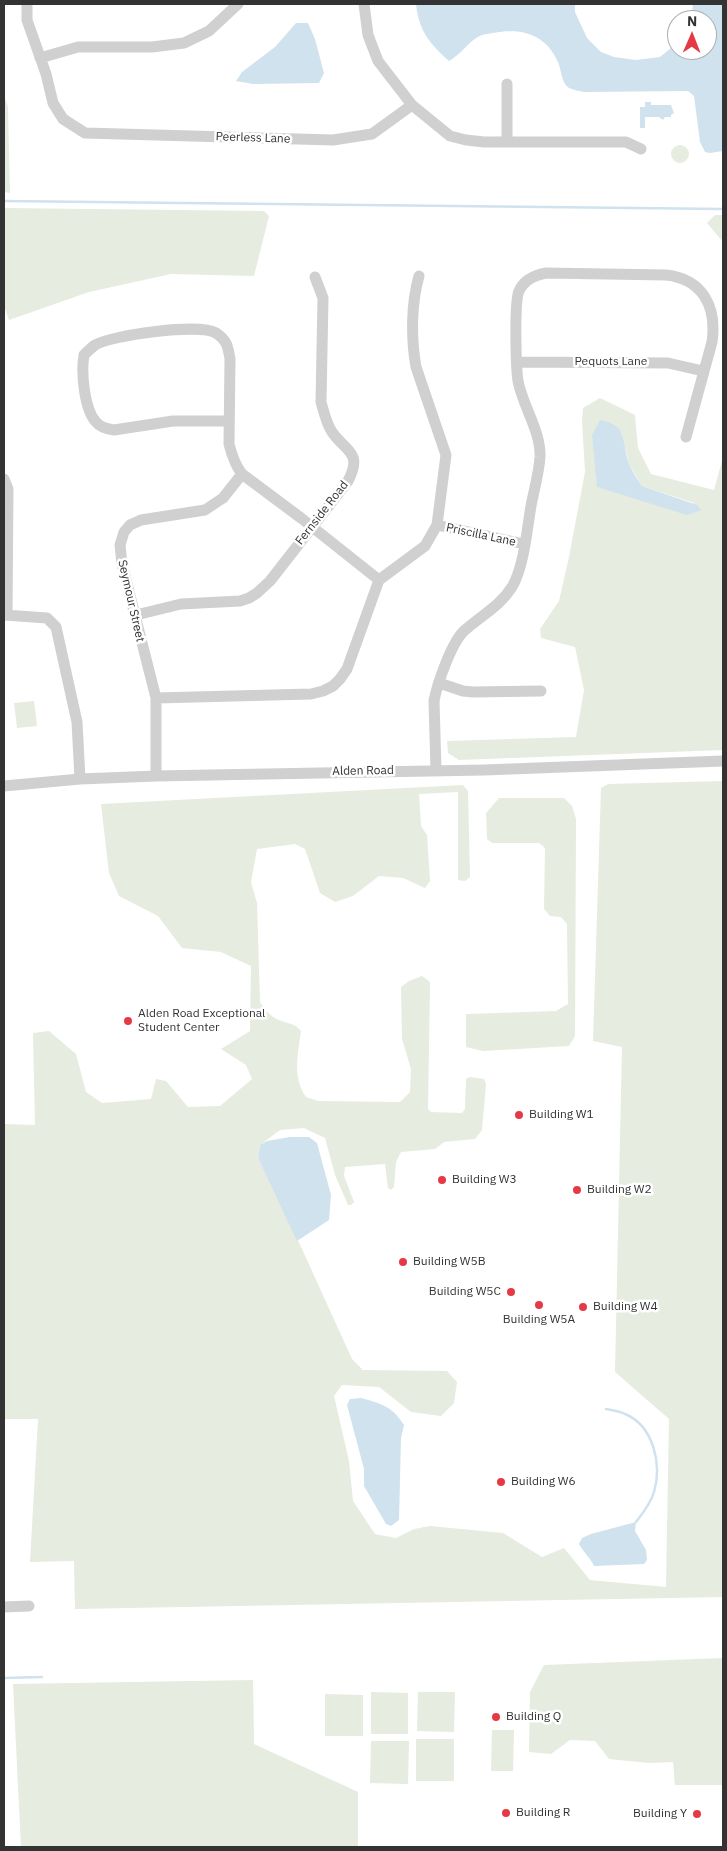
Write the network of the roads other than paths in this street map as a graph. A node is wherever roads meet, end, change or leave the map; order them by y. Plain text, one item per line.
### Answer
1 (27, 4) edge
2 (238, 4) edge
3 (364, 4) edge
4 (40, 58) junction
5 (507, 84) dead end
6 (412, 105) junction
7 (507, 141) junction
8 (640, 149) dead end
9 (419, 276) dead end
10 (315, 277) dead end
11 (518, 362) junction
12 (703, 371) junction
13 (228, 420) junction
14 (686, 437) dead end
15 (242, 474) junction
16 (4, 479) edge
17 (437, 526) junction
18 (311, 527) junction
19 (524, 544) junction
20 (379, 580) junction
21 (5, 615) edge
22 (136, 615) junction
23 (439, 684) junction
24 (541, 691) dead end
25 (156, 698) junction
26 (723, 761) edge
27 (436, 770) junction
28 (156, 776) junction
29 (80, 779) junction
30 (4, 786) edge
31 (29, 1606) dead end
32 (4, 1607) edge

1 - 4 street
2 - 4 street
3 - 6 street
4 - 6 street, Peerless Lane
5 - 7 street
6 - 7 street
7 - 8 street
9 - 17 street
10 - 18 street, Fernside Road
11 - 12 street, Pequots Lane
11 - 12 street
11 - 19 street
12 - 14 street
13 - 13 street
13 - 15 street
15 - 18 street
15 - 22 street, Seymour Street
16 - 21 street
17 - 19 street, Priscilla Lane
17 - 20 street
18 - 20 street
18 - 22 street, Fernside Road
19 - 23 street
20 - 25 street
21 - 29 street
22 - 25 street, Seymour Street
23 - 24 street
23 - 27 street
25 - 28 street, Seymour Street
26 - 27 street, Alden Road
27 - 28 street, Alden Road
28 - 29 street, Alden Road
29 - 30 street, Alden Road
31 - 32 street

